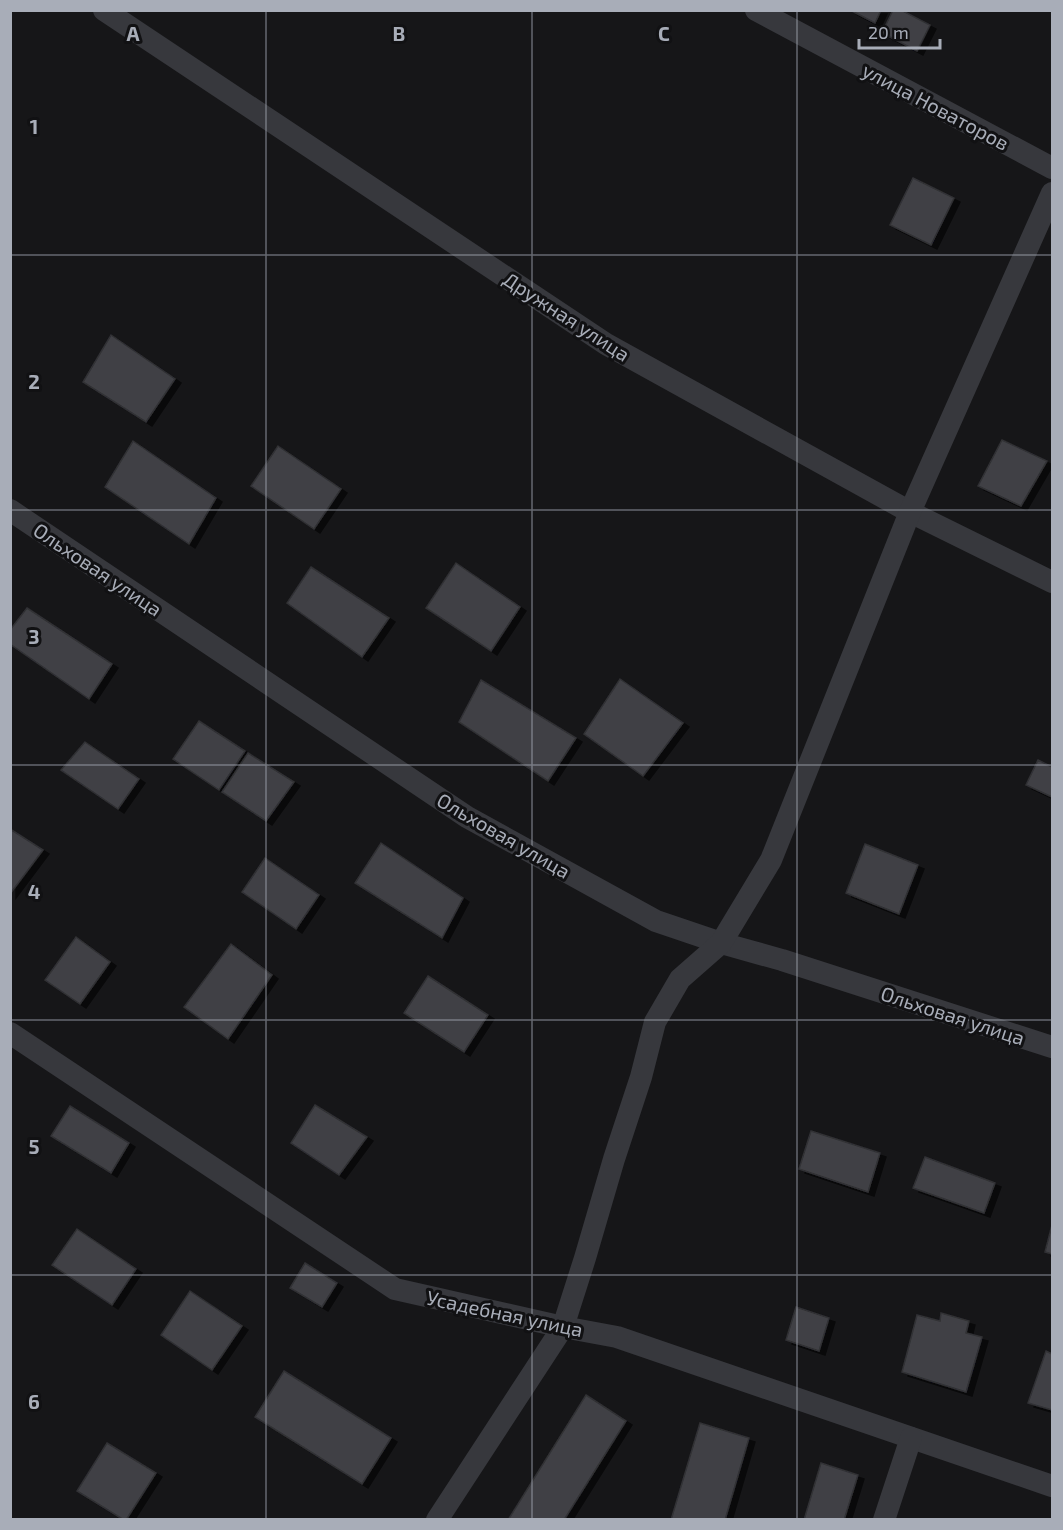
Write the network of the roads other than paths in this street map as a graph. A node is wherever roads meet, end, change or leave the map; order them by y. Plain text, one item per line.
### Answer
1 (104, 10) edge
2 (756, 10) edge
3 (1053, 168) edge
4 (1053, 193) edge
5 (10, 510) edge
6 (910, 512) junction
7 (1053, 582) edge
8 (721, 944) junction
9 (10, 1033) edge
10 (1053, 1047) edge
11 (563, 1327) junction
12 (911, 1438) junction
13 (1053, 1486) edge
14 (436, 1520) edge
15 (884, 1520) edge

1 - 6 street, Дружная улица
2 - 3 street, улица Новаторов
4 - 6 street
5 - 8 street, Ольховая улица
6 - 7 street, Дружная улица
6 - 8 street
8 - 10 street, Ольховая улица
8 - 11 street
9 - 11 street, Усадебная улица
11 - 12 street, Усадебная улица
11 - 14 street
12 - 13 street, Усадебная улица
12 - 15 street

